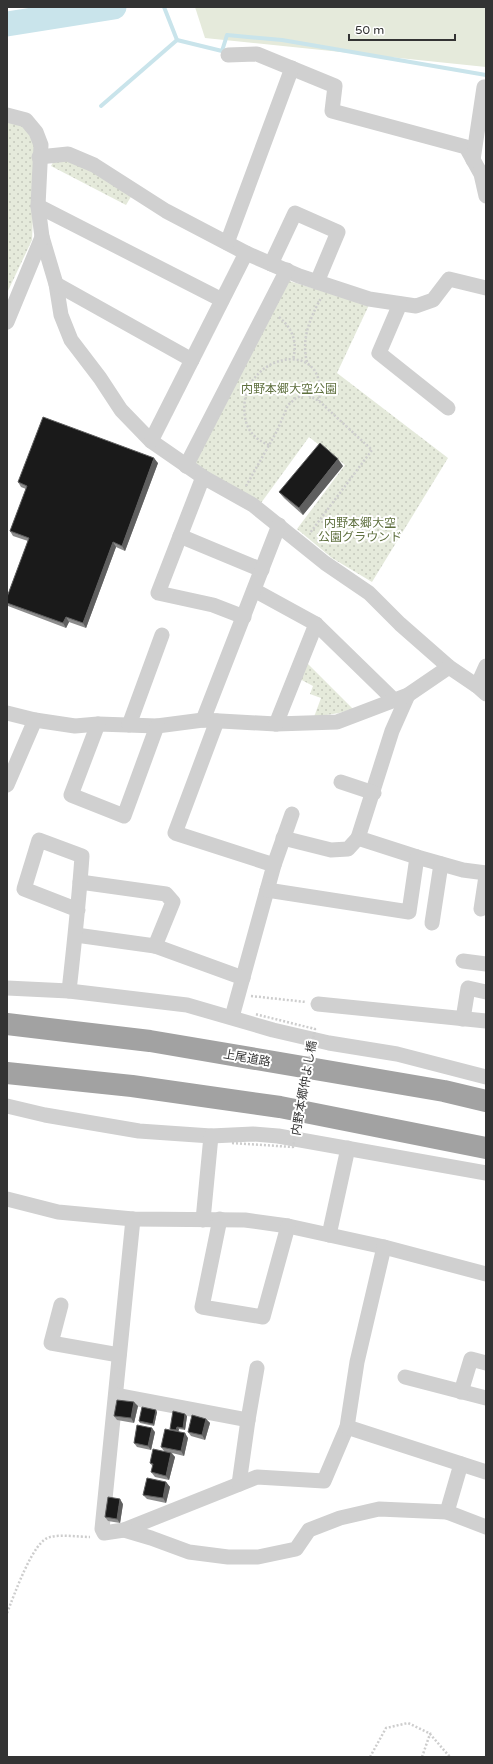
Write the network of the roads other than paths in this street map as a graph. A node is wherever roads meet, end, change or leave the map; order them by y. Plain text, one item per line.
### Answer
1 (228, 55) dead end
2 (292, 68) junction
3 (484, 87) dead end
4 (7, 115) edge
5 (40, 157) junction
6 (473, 160) junction
7 (486, 196) edge
8 (38, 206) junction
9 (42, 236) junction
10 (227, 243) junction
11 (246, 253) junction
12 (271, 264) junction
13 (287, 270) junction
14 (56, 284) junction
15 (323, 284) junction
16 (486, 288) edge
17 (222, 300) junction
18 (400, 304) junction
19 (7, 322) edge
20 (192, 360) junction
21 (448, 408) dead end
22 (151, 441) junction
23 (186, 466) junction
24 (203, 478) junction
25 (279, 525) junction
26 (180, 536) junction
27 (262, 570) junction
28 (254, 590) junction
29 (244, 617) junction
30 (316, 624) junction
31 (162, 635) dead end
32 (486, 666) edge
33 (449, 667) junction
34 (482, 690) edge
35 (401, 698) junction
36 (7, 713) edge
37 (35, 720) junction
38 (210, 721) junction
39 (98, 724) junction
40 (276, 724) junction
41 (129, 725) junction
42 (157, 726) junction
43 (341, 782) dead end
44 (7, 784) edge
45 (374, 793) junction
46 (292, 814) dead end
47 (283, 838) junction
48 (358, 838) junction
49 (417, 856) junction
50 (442, 864) junction
51 (274, 865) junction
52 (486, 874) edge
53 (80, 882) junction
54 (267, 890) junction
55 (481, 909) dead end
56 (78, 910) junction
57 (432, 923) dead end
58 (76, 935) junction
59 (155, 946) junction
60 (463, 961) dead end
61 (486, 964) edge
62 (243, 978) junction
63 (7, 988) edge
64 (69, 991) junction
65 (486, 992) edge
66 (318, 1004) road end
67 (232, 1018) junction
68 (463, 1019) junction
69 (486, 1021) edge
70 (7, 1024) edge
71 (7, 1074) edge
72 (486, 1077) edge
73 (486, 1101) edge
74 (7, 1106) edge
75 (211, 1136) junction
76 (348, 1148) junction
77 (486, 1148) edge
78 (486, 1173) edge
79 (7, 1199) edge
80 (133, 1219) junction
81 (220, 1219) junction
82 (203, 1220) junction
83 (288, 1226) junction
84 (329, 1235) junction
85 (384, 1247) junction
86 (486, 1274) edge
87 (61, 1306) dead end
88 (119, 1355) junction
89 (486, 1364) edge
90 (257, 1368) dead end
91 (405, 1377) dead end
92 (461, 1392) junction
93 (116, 1395) junction
94 (486, 1398) edge
95 (248, 1420) junction
96 (347, 1427) junction
97 (461, 1464) junction
98 (486, 1472) edge
99 (240, 1484) junction
100 (447, 1512) junction
101 (486, 1527) edge
102 (124, 1530) junction

1 - 2 street
2 - 6 street
2 - 10 street
3 - 6 street
4 - 5 street
5 - 8 street
5 - 10 street
6 - 7 street
8 - 9 street
8 - 17 street
9 - 14 street
9 - 19 street
10 - 11 street
11 - 12 street
11 - 17 street
12 - 13 street
12 - 15 street
13 - 15 street
13 - 23 street
14 - 20 street
14 - 22 street
15 - 18 street
16 - 18 street
17 - 20 street
18 - 21 street
20 - 22 street
22 - 23 street
23 - 24 street
24 - 25 street
24 - 26 street
25 - 27 street
25 - 33 street
26 - 27 street
26 - 29 street
27 - 28 street
28 - 29 street
28 - 30 street
29 - 38 street
30 - 35 street
30 - 40 street
31 - 41 street
32 - 34 street
33 - 34 street
33 - 35 street
35 - 40 street
35 - 45 street
36 - 37 street
37 - 39 street
37 - 44 street
38 - 40 street
38 - 42 street
38 - 51 street
39 - 41 street
39 - 42 street
41 - 42 street
43 - 45 street
45 - 48 street
46 - 47 street
47 - 48 street
47 - 51 street
48 - 49 street
49 - 50 street
49 - 54 street
50 - 52 street
50 - 57 street
51 - 54 street
52 - 55 street
53 - 56 street
53 - 56 street
53 - 59 street
54 - 62 street
56 - 58 street
58 - 59 street
58 - 64 street
59 - 62 street
60 - 61 street
62 - 67 street
63 - 64 street
64 - 67 street
65 - 68 street
66 - 68 street
67 - 72 street
68 - 69 street
70 - 73 highway, 上尾道路
71 - 77 highway
74 - 75 street
75 - 76 street
75 - 82 street
76 - 78 street
76 - 84 street
79 - 80 street
80 - 82 street
80 - 88 street
81 - 82 street
81 - 83 street
81 - 83 street
83 - 84 street
84 - 85 street
85 - 86 street
85 - 96 street
87 - 88 street
88 - 93 street
89 - 92 street
90 - 95 street
91 - 92 street
92 - 94 street
93 - 95 street
93 - 102 street
95 - 99 street
96 - 97 street
96 - 99 street
97 - 98 street
97 - 100 street
99 - 102 street
100 - 101 street
100 - 102 street

